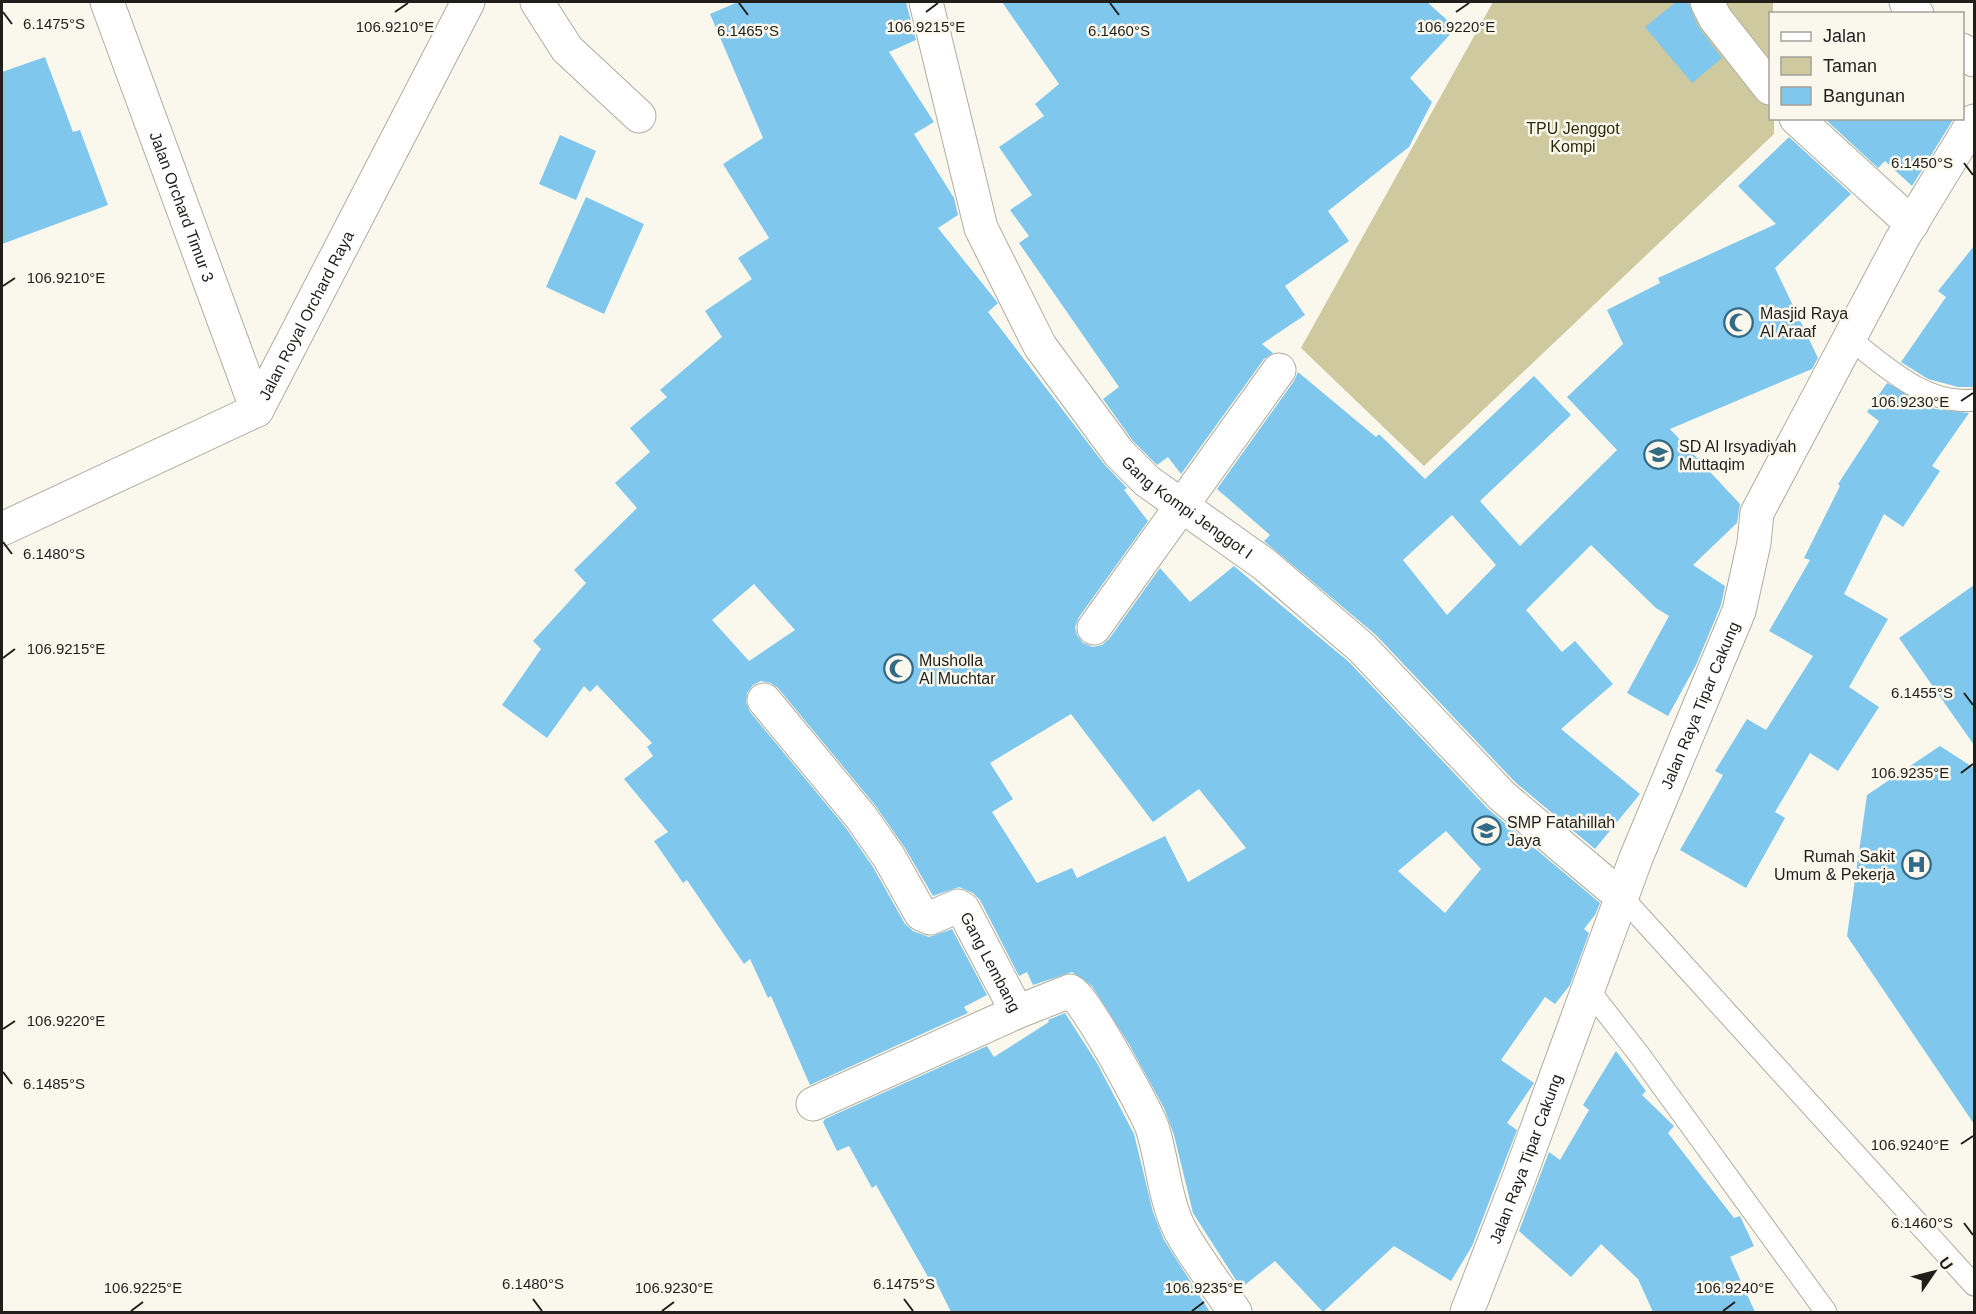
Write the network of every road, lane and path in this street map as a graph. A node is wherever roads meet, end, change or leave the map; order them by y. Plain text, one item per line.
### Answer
1 (108, 2) edge
2 (468, 2) edge
3 (537, 2) edge
4 (926, 2) edge
5 (1707, 2) edge
6 (1769, 87) edge
7 (639, 116) dead end
8 (1798, 120) edge
9 (1974, 121) edge
10 (1912, 224) junction
11 (1850, 339) junction
12 (1279, 370) dead end
13 (1974, 400) edge
14 (257, 410) junction
15 (1181, 505) junction
16 (2, 529) edge
17 (1094, 628) dead end
18 (764, 700) dead end
19 (1622, 897) junction
20 (1588, 989) junction
21 (1017, 1012) junction
22 (813, 1104) dead end
23 (1974, 1285) edge
24 (1235, 1312) edge
25 (1467, 1312) edge
26 (1826, 1312) edge

1 - 14 street, Jalan Orchard Timur 3
2 - 14 street, Jalan Royal Orchard Raya
3 - 7 street
4 - 15 street, Gang Kompi Jenggot I
5 - 6 street
8 - 10 street
9 - 10 street, Jalan Raya Tipar Cakung
10 - 11 street, Jalan Raya Tipar Cakung
11 - 13 lane
11 - 19 street, Jalan Raya Tipar Cakung
12 - 15 street
14 - 16 street, Jalan Royal Orchard Raya
15 - 17 street
15 - 19 street, Gang Kompi Jenggot I
18 - 21 street, Gang Lembang
19 - 20 street, Jalan Raya Tipar Cakung
19 - 23 lane
20 - 25 street, Jalan Raya Tipar Cakung
20 - 26 lane
21 - 22 street
21 - 24 street, Gang Lembang

